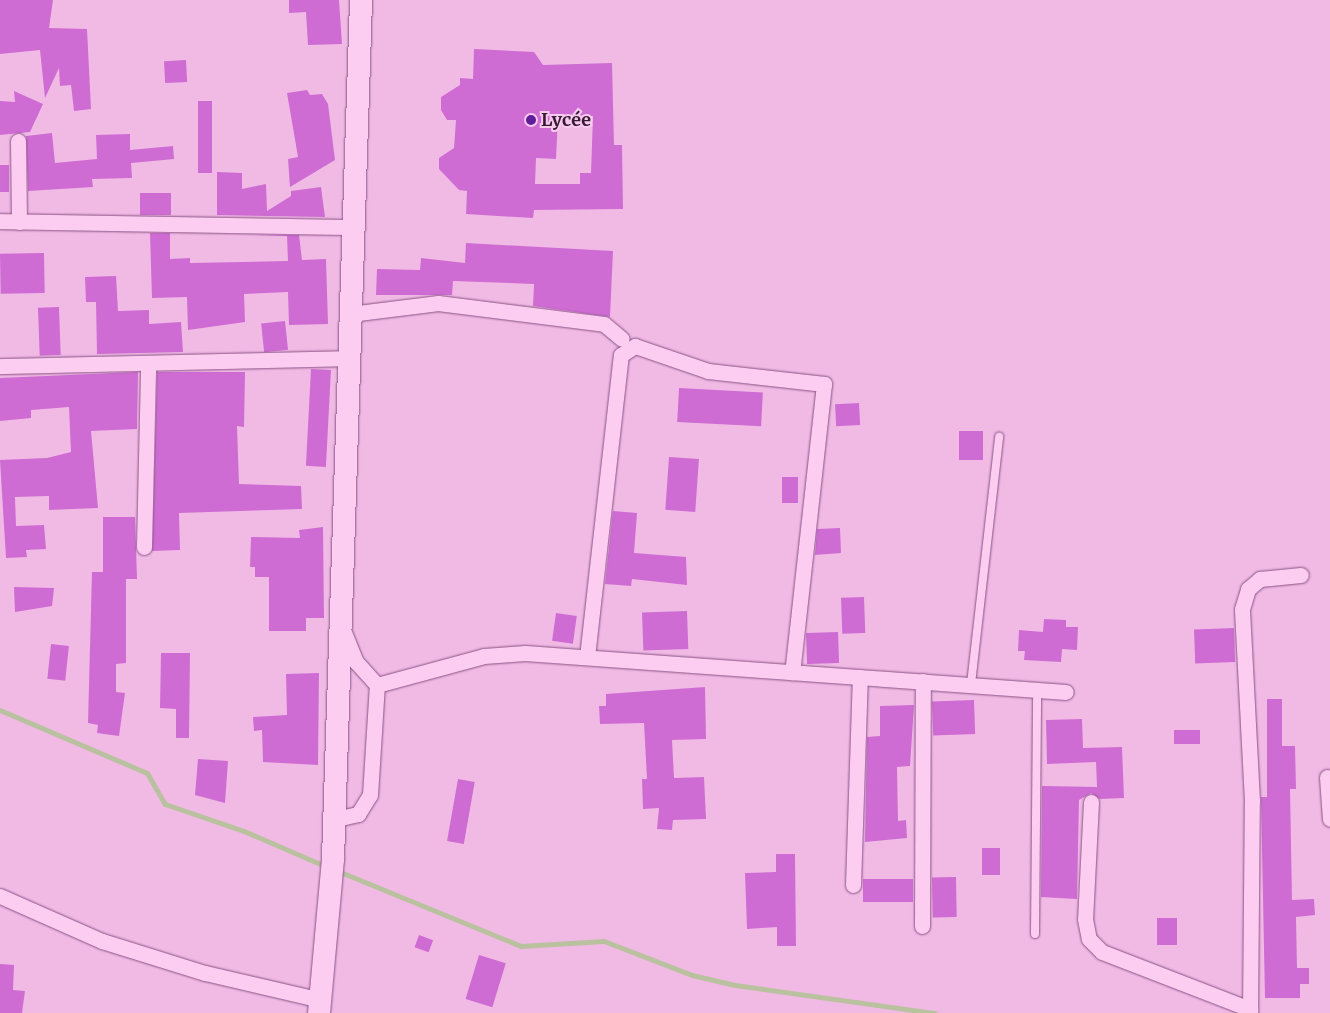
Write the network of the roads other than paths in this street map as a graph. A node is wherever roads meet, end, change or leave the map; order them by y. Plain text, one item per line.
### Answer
1 (361, 0) edge
2 (18, 141) dead end
3 (0, 221) edge
4 (19, 222) junction
5 (353, 227) junction
6 (350, 314) junction
7 (622, 339) dead end
8 (347, 358) junction
9 (148, 365) junction
10 (0, 366) edge
11 (999, 437) dead end
12 (144, 547) dead end
13 (1301, 575) dead end
14 (338, 616) junction
15 (587, 657) junction
16 (792, 672) junction
17 (860, 676) junction
18 (923, 681) junction
19 (971, 684) junction
20 (378, 685) junction
21 (1038, 689) junction
22 (1066, 692) dead end
23 (1327, 778) dead end
24 (1091, 802) dead end
25 (1330, 819) edge
26 (332, 820) junction
27 (853, 884) dead end
28 (0, 896) edge
29 (922, 926) dead end
30 (1035, 934) dead end
31 (320, 1007) edge
32 (1250, 1011) edge

1 - 5 street
2 - 4 street
3 - 4 street
4 - 5 street
5 - 6 street
6 - 7 street
6 - 8 street
8 - 9 street
8 - 14 street
9 - 10 street
9 - 12 street
11 - 19 lane
13 - 32 street
14 - 20 street
14 - 26 street
15 - 16 street
15 - 16 street
15 - 20 street
16 - 17 street
17 - 18 street
17 - 27 street
18 - 19 street
18 - 29 street
19 - 21 street
20 - 26 street
21 - 22 street
21 - 30 lane
23 - 25 street
24 - 32 street
26 - 31 street
28 - 31 street

